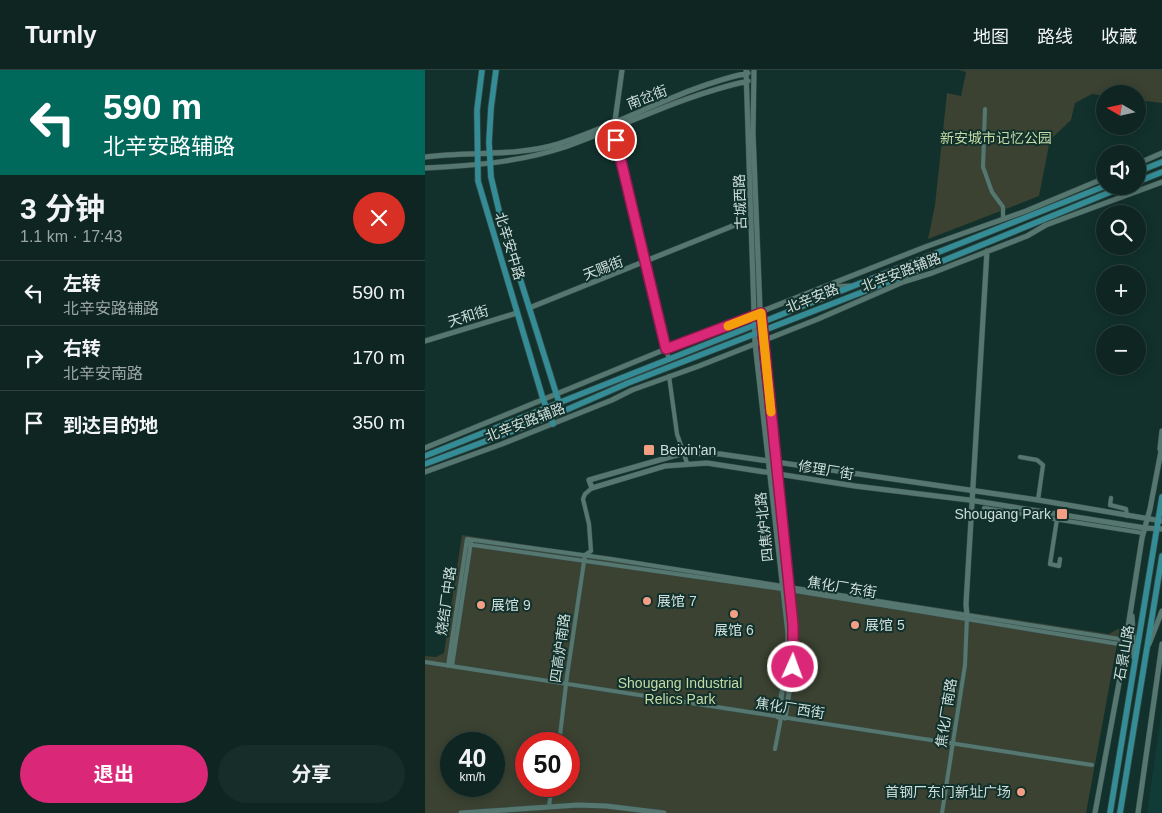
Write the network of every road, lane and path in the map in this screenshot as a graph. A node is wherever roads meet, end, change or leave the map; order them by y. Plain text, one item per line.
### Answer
1 (483, 70) edge
2 (496, 70) edge
3 (622, 70) edge
4 (754, 71) edge
5 (746, 72) edge
6 (753, 80) junction
7 (745, 82) junction
8 (985, 109) dead end
9 (615, 124) junction
10 (490, 153) junction
11 (1162, 153) edge
12 (476, 154) junction
13 (425, 157) edge
14 (1146, 160) edge
15 (1162, 162) edge
16 (490, 163) junction
17 (476, 165) junction
18 (425, 168) edge
19 (1146, 168) edge
20 (1162, 172) edge
21 (1146, 178) edge
22 (1096, 182) edge
23 (1162, 182) edge
24 (1096, 190) edge
25 (1102, 195) edge
26 (1096, 205) edge
27 (1099, 205) edge
28 (1074, 206) junction
29 (1096, 206) edge
30 (1026, 211) junction
31 (1041, 212) junction
32 (1003, 219) junction
33 (740, 223) dead end
34 (987, 251) junction
35 (645, 264) junction
36 (870, 270) junction
37 (872, 277) junction
38 (903, 282) junction
39 (851, 286) junction
40 (827, 287) junction
41 (872, 287) junction
42 (529, 308) junction
43 (517, 313) junction
44 (758, 314) junction
45 (762, 321) junction
46 (755, 324) junction
47 (763, 331) junction
48 (755, 334) junction
49 (663, 337) joint
50 (765, 340) junction
51 (425, 341) edge
52 (755, 343) junction
53 (666, 349) junction
54 (669, 360) junction
55 (669, 376) junction
56 (643, 377) junction
57 (556, 395) junction
58 (543, 399) junction
59 (559, 403) junction
60 (547, 407) junction
61 (562, 412) junction
62 (550, 416) junction
63 (553, 424) junction
64 (1162, 431) edge
65 (1162, 446) edge
66 (425, 448) edge
67 (445, 448) junction
68 (683, 453) junction
69 (470, 454) junction
70 (425, 456) edge
71 (1159, 457) junction
72 (1020, 458) dead end
73 (435, 459) junction
74 (768, 461) junction
75 (776, 462) junction
76 (687, 463) junction
77 (425, 464) edge
78 (425, 472) edge
79 (769, 472) junction
80 (777, 473) junction
81 (592, 488) junction
82 (972, 491) junction
83 (1162, 497) edge
84 (1111, 498) dead end
85 (971, 500) junction
86 (1038, 500) junction
87 (984, 508) dead end
88 (1127, 516) junction
89 (1148, 518) junction
90 (1057, 519) junction
91 (1160, 520) edge
92 (1159, 529) edge
93 (1144, 530) junction
94 (468, 542) joint
95 (1162, 556) edge
96 (584, 558) junction
97 (1060, 559) dead end
98 (1134, 586) junction
99 (782, 587) junction
100 (789, 588) junction
101 (1162, 611) edge
102 (967, 618) junction
103 (1125, 643) junction
104 (1162, 644) edge
105 (1148, 647) junction
106 (425, 662) edge
107 (1134, 665) junction
108 (450, 666) junction
109 (566, 685) junction
110 (781, 718) junction
111 (560, 732) edge
112 (953, 744) junction
113 (775, 749) dead end
114 (1092, 765) dead end
115 (550, 797) edge
116 (549, 806) junction
117 (461, 813) edge
118 (545, 813) edge
119 (664, 813) edge
120 (942, 813) edge
121 (1095, 813) edge
122 (1110, 813) edge
123 (1120, 813) edge
124 (1139, 813) edge

1 - 12 main road, 北辛安中路
2 - 10 main road, 北辛安中路
3 - 9 street
4 - 5 street, 南岔街
4 - 6 street, 古城西路
5 - 7 street, 古城西路
5 - 9 street, 南岔街
6 - 7 street, 南岔街
6 - 44 street, 古城西路
7 - 9 street, 南岔街
7 - 44 street, 古城西路
8 - 32 street
9 - 10 street, 南岔街
9 - 16 street, 南岔街
9 - 35 street
10 - 12 street, 南岔街
10 - 16 main road, 北辛安中路
11 - 14 street
12 - 13 street, 南岔街
12 - 17 main road, 北辛安中路
15 - 19 main road
16 - 17 street, 南岔街
16 - 42 main road, 北辛安中路
17 - 18 street, 南岔街
17 - 43 main road, 北辛安中路
20 - 21 main road
22 - 30 street, 北辛安路辅路
23 - 27 street, 北辛安路辅路
24 - 31 main road, 北辛安路
25 - 28 main road, 北辛安路
26 - 28 street
28 - 41 main road, 北辛安路
29 - 34 street, 北辛安路辅路
30 - 31 street
30 - 32 street, 北辛安路辅路
31 - 37 main road, 北辛安路
32 - 36 street, 北辛安路辅路
33 - 35 street, 天赐街
34 - 38 street, 北辛安路辅路
34 - 82 street
35 - 42 street, 天赐街
35 - 49 street
36 - 37 street
36 - 40 street, 北辛安路辅路
37 - 39 main road, 北辛安路
38 - 41 street
38 - 50 street, 北辛安路辅路
39 - 40 street
39 - 45 main road, 北辛安路
40 - 44 street, 北辛安路辅路
41 - 47 main road, 北辛安路
42 - 57 main road, 北辛安中路
43 - 51 street, 天和街
43 - 58 main road, 北辛安中路
44 - 45 street, 古城西路
44 - 46 street, 古城西路
44 - 53 street, 北辛安路辅路
45 - 46 main road, 北辛安路
45 - 47 street, 古城西路
46 - 48 street, 古城西路
46 - 54 main road, 北辛安路
47 - 48 main road, 北辛安路
47 - 50 street, 四焦炉北路
48 - 52 street, 四焦炉北路
48 - 56 main road, 北辛安路
49 - 53 street
50 - 52 street, 北辛安路辅路
50 - 75 street, 四焦炉北路
52 - 55 street, 北辛安路辅路
52 - 74 street, 四焦炉北路
53 - 54 street
53 - 57 street, 北辛安路辅路
54 - 59 main road, 北辛安路
55 - 56 street
55 - 63 street, 北辛安路辅路
55 - 68 street
56 - 61 main road, 北辛安路
57 - 58 street, 北辛安路辅路
57 - 59 main road, 北辛安中路
58 - 60 main road, 北辛安中路
58 - 66 street, 北辛安路辅路
59 - 60 main road, 北辛安路
59 - 61 main road, 北辛安中路
60 - 62 main road, 北辛安中路
60 - 67 main road, 北辛安路
61 - 62 main road, 北辛安路
62 - 63 main road, 北辛安中路
62 - 73 main road, 北辛安路
63 - 69 street, 北辛安路辅路
64 - 71 street
65 - 71 street
66 - 67 street
67 - 70 main road, 北辛安路
68 - 74 street, 修理厂街
68 - 76 street
68 - 81 street, 修理厂街
69 - 73 street
69 - 78 street, 北辛安路辅路
71 - 89 street
72 - 86 street
73 - 77 main road, 北辛安路
74 - 75 street, 修理厂街
74 - 79 street, 四焦炉北路
75 - 80 street, 四焦炉北路
75 - 82 street, 修理厂街
76 - 79 street, 修理厂街
76 - 81 street, 修理厂街
79 - 80 street, 修理厂街
79 - 99 street, 四焦炉北路
80 - 85 street, 修理厂街
80 - 100 street, 四焦炉北路
81 - 96 street, 四高炉南路
82 - 85 street
82 - 86 street, 修理厂街
83 - 91 main road, 石景山路
84 - 88 street
85 - 93 street, 修理厂街
85 - 102 street
86 - 88 street, 修理厂街
87 - 90 street
88 - 89 street
89 - 91 street
89 - 93 street
90 - 93 street
90 - 97 street
91 - 92 main road, 石景山路
92 - 93 street, 修理厂街
92 - 107 main road, 石景山路
93 - 98 street
94 - 96 street, 焦化厂东街
94 - 108 street, 烧结厂中路
95 - 105 main road, 石景山路
96 - 99 street, 焦化厂东街
96 - 109 street, 四高炉南路
98 - 103 street
98 - 107 street
99 - 100 street, 焦化厂东街
99 - 110 street, 四焦炉北路
100 - 102 street, 焦化厂东街
100 - 110 street, 四焦炉北路
101 - 105 street
102 - 103 street, 焦化厂东街
102 - 112 street, 焦化厂南路
103 - 121 street
104 - 124 street
105 - 123 main road, 石景山路
106 - 108 street, 焦化厂西街
107 - 122 main road, 石景山路
108 - 109 street, 焦化厂西街
109 - 110 street, 焦化厂西街
109 - 111 street, 四高炉南路
110 - 112 street, 焦化厂西街
110 - 113 street
112 - 114 street, 焦化厂西街
112 - 120 street, 焦化厂南路
115 - 116 street
116 - 117 street
116 - 118 street
116 - 119 street

